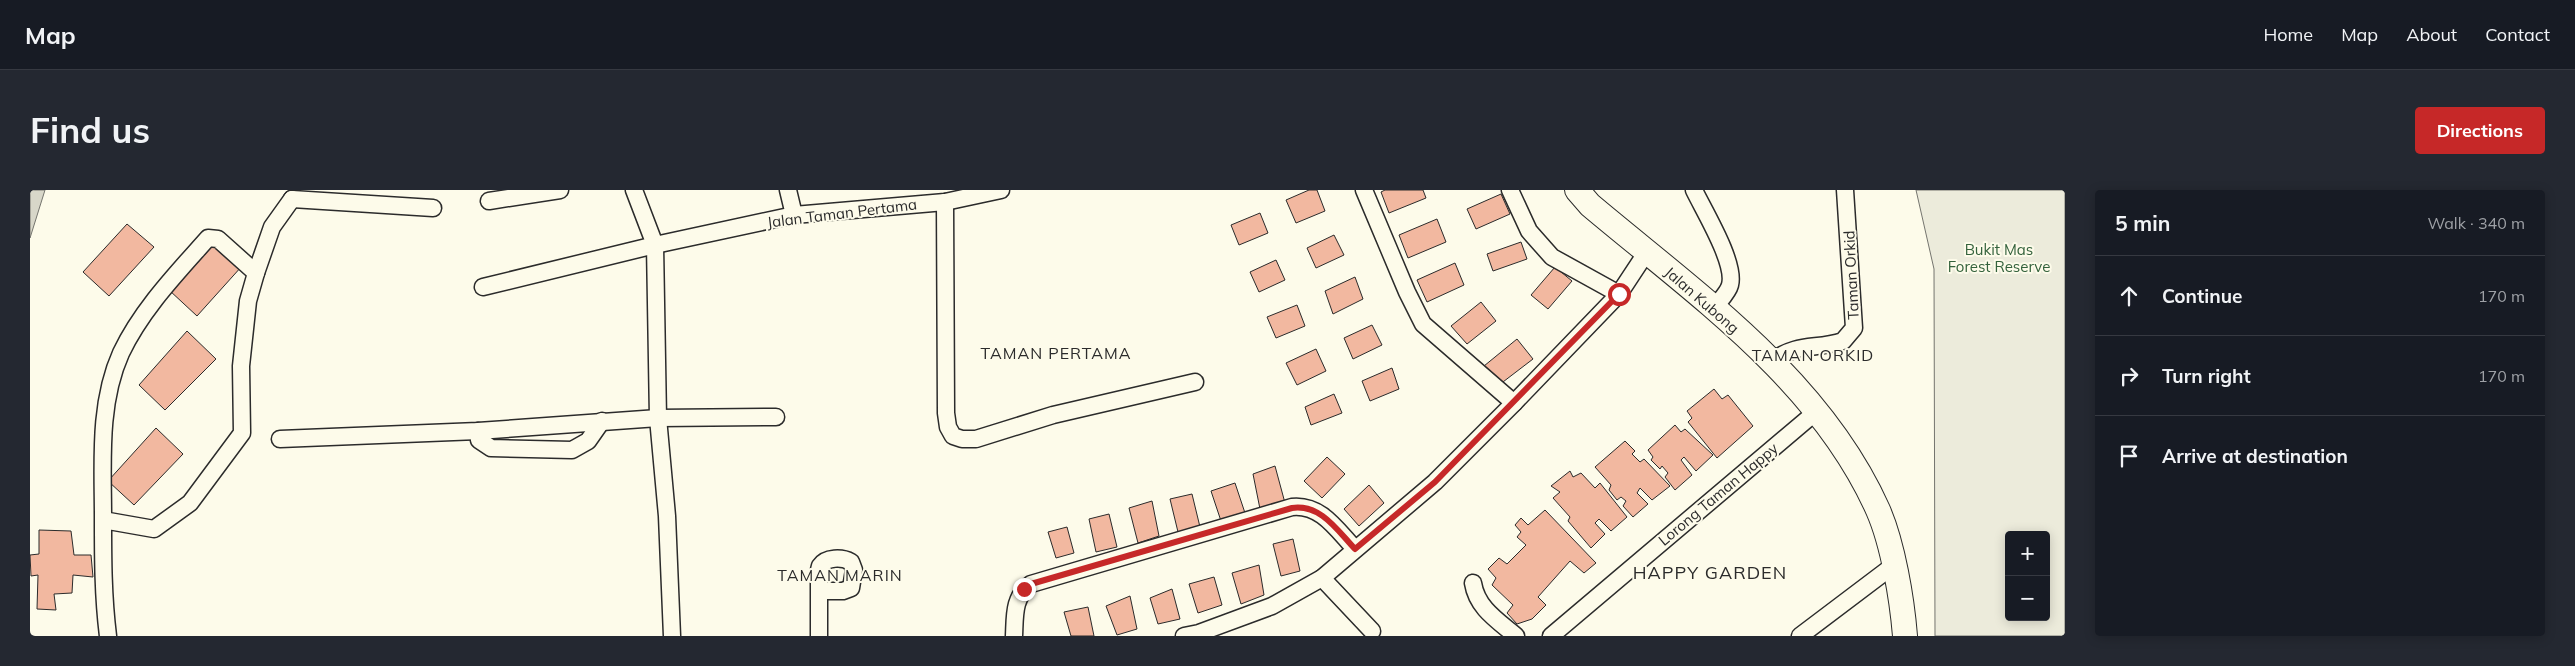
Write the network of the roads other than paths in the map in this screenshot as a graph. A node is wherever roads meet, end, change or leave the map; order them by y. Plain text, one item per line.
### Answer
1 (560, 190) edge
2 (634, 190) edge
3 (788, 190) edge
4 (1001, 190) edge
5 (1364, 190) edge
6 (1510, 190) edge
7 (1577, 190) edge
8 (1694, 190) edge
9 (1846, 190) edge
10 (291, 195) edge
11 (490, 201) dead end
12 (944, 202) junction
13 (433, 208) dead end
14 (794, 216) junction
15 (655, 245) junction
16 (1646, 253) junction
17 (256, 273) junction
18 (483, 286) dead end
19 (1619, 294) junction
20 (1714, 308) junction
21 (1772, 361) junction
22 (1195, 382) dead end
23 (1514, 403) junction
24 (1817, 411) junction
25 (776, 417) dead end
26 (658, 418) junction
27 (602, 421) junction
28 (478, 431) junction
29 (280, 439) dead end
30 (103, 520) junction
31 (1355, 549) junction
32 (1894, 564) junction
33 (1322, 578) junction
34 (1473, 582) dead end
35 (819, 591) dead end
36 (1372, 631) dead end
37 (1194, 635) edge
38 (108, 636) edge
39 (672, 636) edge
40 (819, 636) edge
41 (1014, 636) edge
42 (1516, 636) edge
43 (1551, 636) edge
44 (1800, 636) edge
45 (1905, 636) edge

1 - 11 street
2 - 15 street
3 - 14 street
4 - 12 street, Jalan Taman Pertama
5 - 23 street
6 - 19 street
7 - 16 highway, Jalan Kubong
8 - 20 street
9 - 21 street, Taman Orkid
10 - 13 street
10 - 17 street
12 - 14 street, Jalan Taman Pertama
12 - 22 street
14 - 15 street, Jalan Taman Pertama
15 - 18 street, Jalan Taman Pertama
15 - 26 street
16 - 19 street
16 - 20 highway, Jalan Kubong
17 - 30 street
17 - 30 street
19 - 23 street
20 - 21 highway, Jalan Kubong
21 - 24 highway, Jalan Kubong
23 - 31 street
24 - 32 highway, Jalan Kubong
24 - 43 street, Lorong Taman Happy
25 - 26 street
26 - 27 street
26 - 39 street
27 - 28 street
27 - 28 street
28 - 29 street
30 - 38 street
31 - 33 street
31 - 41 street
32 - 44 street
32 - 45 highway, Jalan Kubong
33 - 36 street
33 - 37 street
34 - 42 street
35 - 40 street

